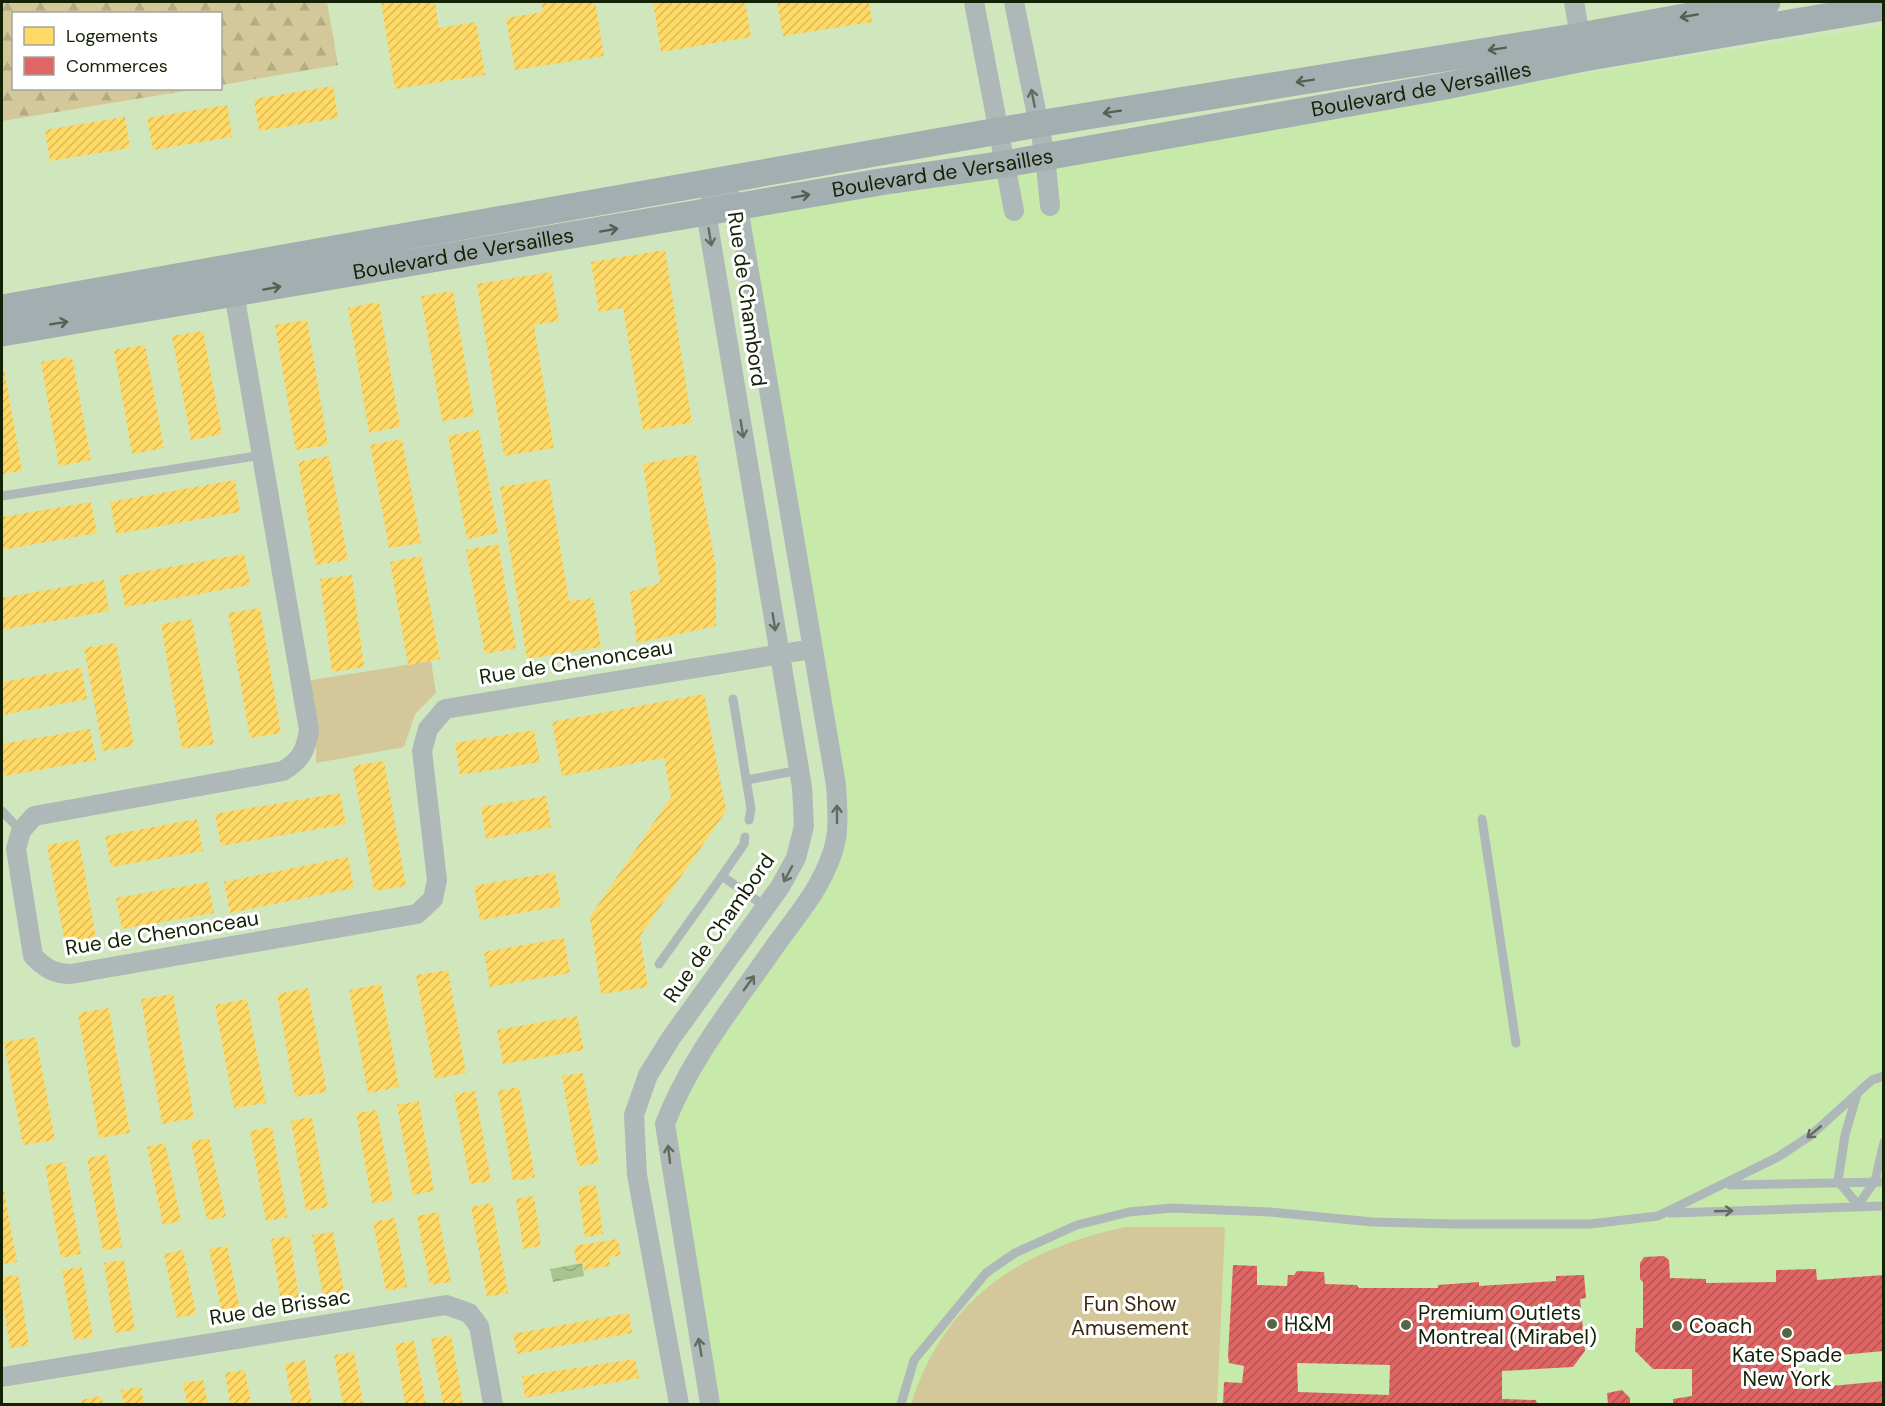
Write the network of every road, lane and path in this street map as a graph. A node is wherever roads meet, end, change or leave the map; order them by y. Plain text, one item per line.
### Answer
1 (974, 2) edge
2 (1014, 2) edge
3 (1574, 2) edge
4 (1767, 2) edge
5 (1884, 8) edge
6 (1580, 36) junction
7 (1038, 124) junction
8 (999, 131) junction
9 (1045, 155) junction
10 (1005, 164) junction
11 (719, 181) junction
12 (1050, 206) dead end
13 (738, 207) junction
14 (1014, 212) dead end
15 (706, 213) junction
16 (229, 267) junction
17 (234, 294) junction
18 (2, 308) edge
19 (2, 333) edge
20 (262, 455) junction
21 (2, 496) edge
22 (812, 649) junction
23 (779, 653) junction
24 (733, 699) dead end
25 (800, 770) junction
26 (747, 780) junction
27 (2, 811) edge
28 (1482, 819) dead end
29 (749, 820) dead end
30 (21, 831) junction
31 (745, 837) dead end
32 (722, 876) junction
33 (766, 907) junction
34 (660, 964) dead end
35 (1516, 1043) dead end
36 (1884, 1076) edge
37 (1857, 1093) junction
38 (1884, 1142) edge
39 (1838, 1181) junction
40 (1880, 1182) edge
41 (1725, 1185) junction
42 (1858, 1206) junction
43 (1884, 1206) edge
44 (1665, 1214) junction
45 (2, 1377) edge
46 (493, 1404) edge
47 (679, 1404) edge
48 (710, 1404) edge
49 (901, 1404) edge

1 - 8 street
7 -> 2 street
3 - 6 street
4 -> 6 street, Boulevard de Versailles
5 - 9 street, Boulevard de Versailles
6 -> 7 street, Boulevard de Versailles
7 - 8 street, Boulevard de Versailles
7 - 9 street
8 - 10 street
8 - 11 street, Boulevard de Versailles
9 - 10 street, Boulevard de Versailles
9 - 12 street
13 -> 10 street, Boulevard de Versailles
10 - 14 street
11 - 13 street, Rue de Chambord
11 - 15 street, Rue de Chambord
11 - 16 street, Boulevard de Versailles
13 - 15 street, Boulevard de Versailles
13 - 22 street, Rue de Chambord
17 -> 15 street, Boulevard de Versailles
15 -> 23 street, Rue de Chambord
16 - 17 street
16 - 18 street, Boulevard de Versailles
19 -> 17 street, Boulevard de Versailles
17 - 20 street
20 - 21 lane
20 - 30 street
22 - 23 street, Rue de Chenonceau
48 -> 22 street, Rue de Chambord
23 - 25 street, Rue de Chambord
23 - 30 street, Rue de Chenonceau
24 - 26 lane
25 - 26 lane
25 -> 33 street, Rue de Chambord
26 - 29 lane
27 - 30 lane
28 - 35 lane
31 - 32 lane
32 - 33 lane
32 - 34 lane
33 - 47 street, Rue de Chambord
36 - 37 lane
37 - 39 lane
37 -> 41 lane
38 - 40 lane
39 - 40 lane
39 - 41 lane
39 - 42 lane
40 - 42 lane
41 - 44 lane
42 - 43 lane
44 -> 42 lane
44 - 49 lane
45 - 46 street, Rue de Brissac

